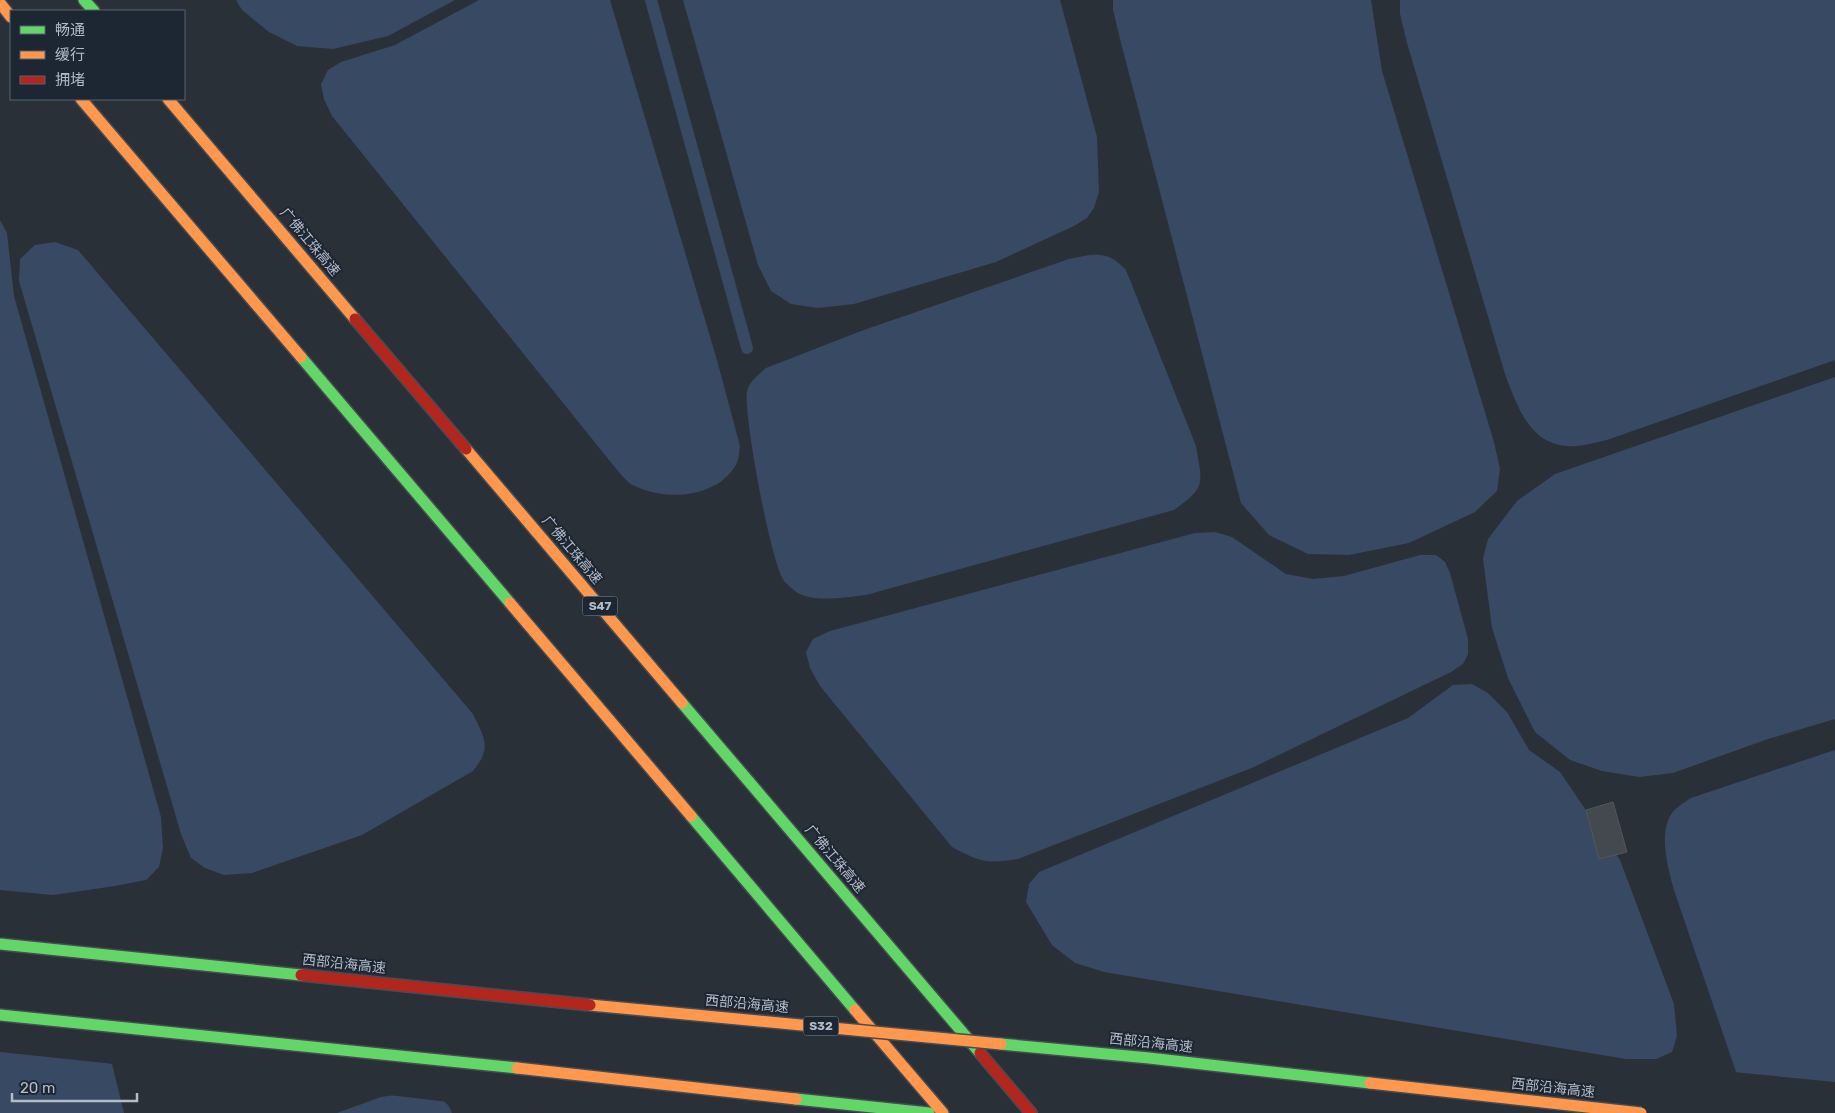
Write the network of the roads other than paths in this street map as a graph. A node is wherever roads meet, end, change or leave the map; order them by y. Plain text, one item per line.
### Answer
1 (84, 0) edge
2 (0, 3) edge
3 (93, 10) edge
4 (10, 16) edge
5 (82, 100) edge
6 (169, 100) edge
7 (0, 944) edge
8 (0, 1015) edge
9 (929, 1113) edge
10 (943, 1113) edge
11 (1031, 1113) edge
12 (1641, 1113) edge

1 - 3 highway
2 - 4 highway
5 - 10 highway
6 - 11 highway, 广佛江珠高速 / S47
7 - 12 highway, 西部沿海高速 / S32, bridge
8 - 9 highway

